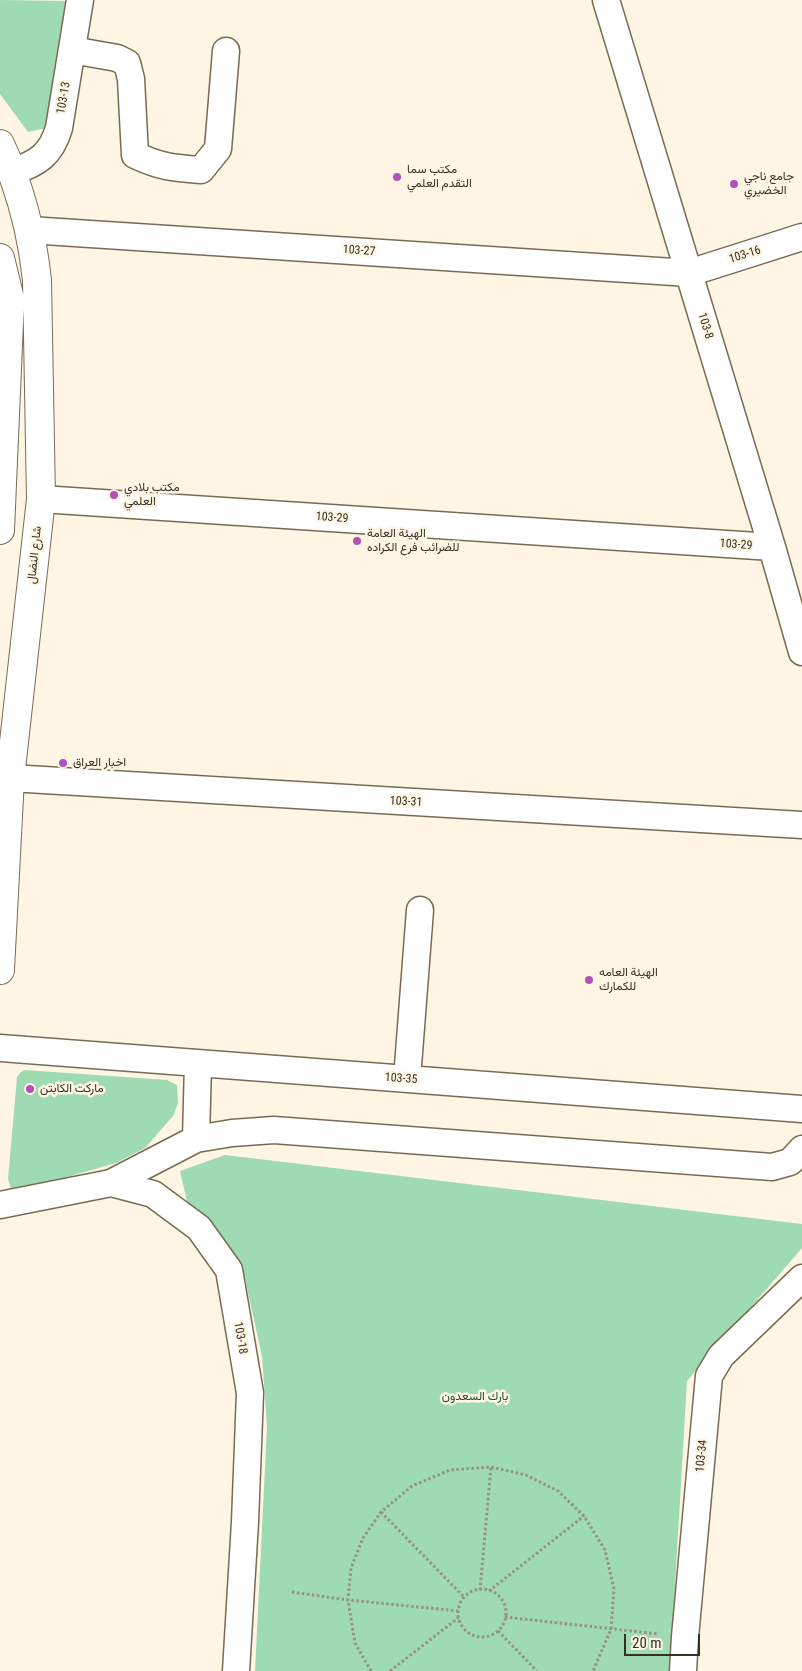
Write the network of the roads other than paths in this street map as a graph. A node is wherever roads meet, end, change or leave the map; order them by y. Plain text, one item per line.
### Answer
1 (80, 0) edge
2 (606, 0) edge
3 (72, 50) junction
4 (226, 51) dead end
5 (0, 144) edge
6 (12, 172) junction
7 (29, 230) junction
8 (802, 237) edge
9 (0, 258) edge
10 (689, 273) junction
11 (1, 496) edge
12 (41, 499) junction
13 (0, 530) edge
14 (772, 547) junction
15 (802, 652) edge
16 (10, 778) junction
17 (802, 826) edge
18 (420, 910) dead end
19 (0, 970) edge
20 (0, 1048) edge
21 (198, 1063) junction
22 (407, 1079) junction
23 (802, 1109) edge
24 (196, 1139) junction
25 (802, 1149) edge
26 (111, 1183) junction
27 (0, 1205) edge
28 (802, 1278) edge
29 (236, 1671) edge
30 (683, 1671) edge

1 - 3 street, 103-13
2 - 10 street, 103-8
3 - 4 street
3 - 6 street, 103-13
5 - 6 main road, شارع النضال
6 - 7 main road, شارع النضال
7 - 10 street, 103-27
7 - 12 main road, شارع النضال
8 - 10 street, 103-16
9 - 11 main road
10 - 14 street, 103-8
11 - 13 main road
12 - 14 street, 103-29
12 - 16 main road, شارع النضال
14 - 15 street, 103-8
16 - 17 street, 103-31
16 - 19 main road, شارع النضال
18 - 22 street
20 - 21 street, 103-35
21 - 22 street, 103-35
21 - 24 street
22 - 23 street, 103-35
24 - 25 street
24 - 26 street
26 - 27 street, 103-18
26 - 29 street, 103-18
28 - 30 street, 103-34

